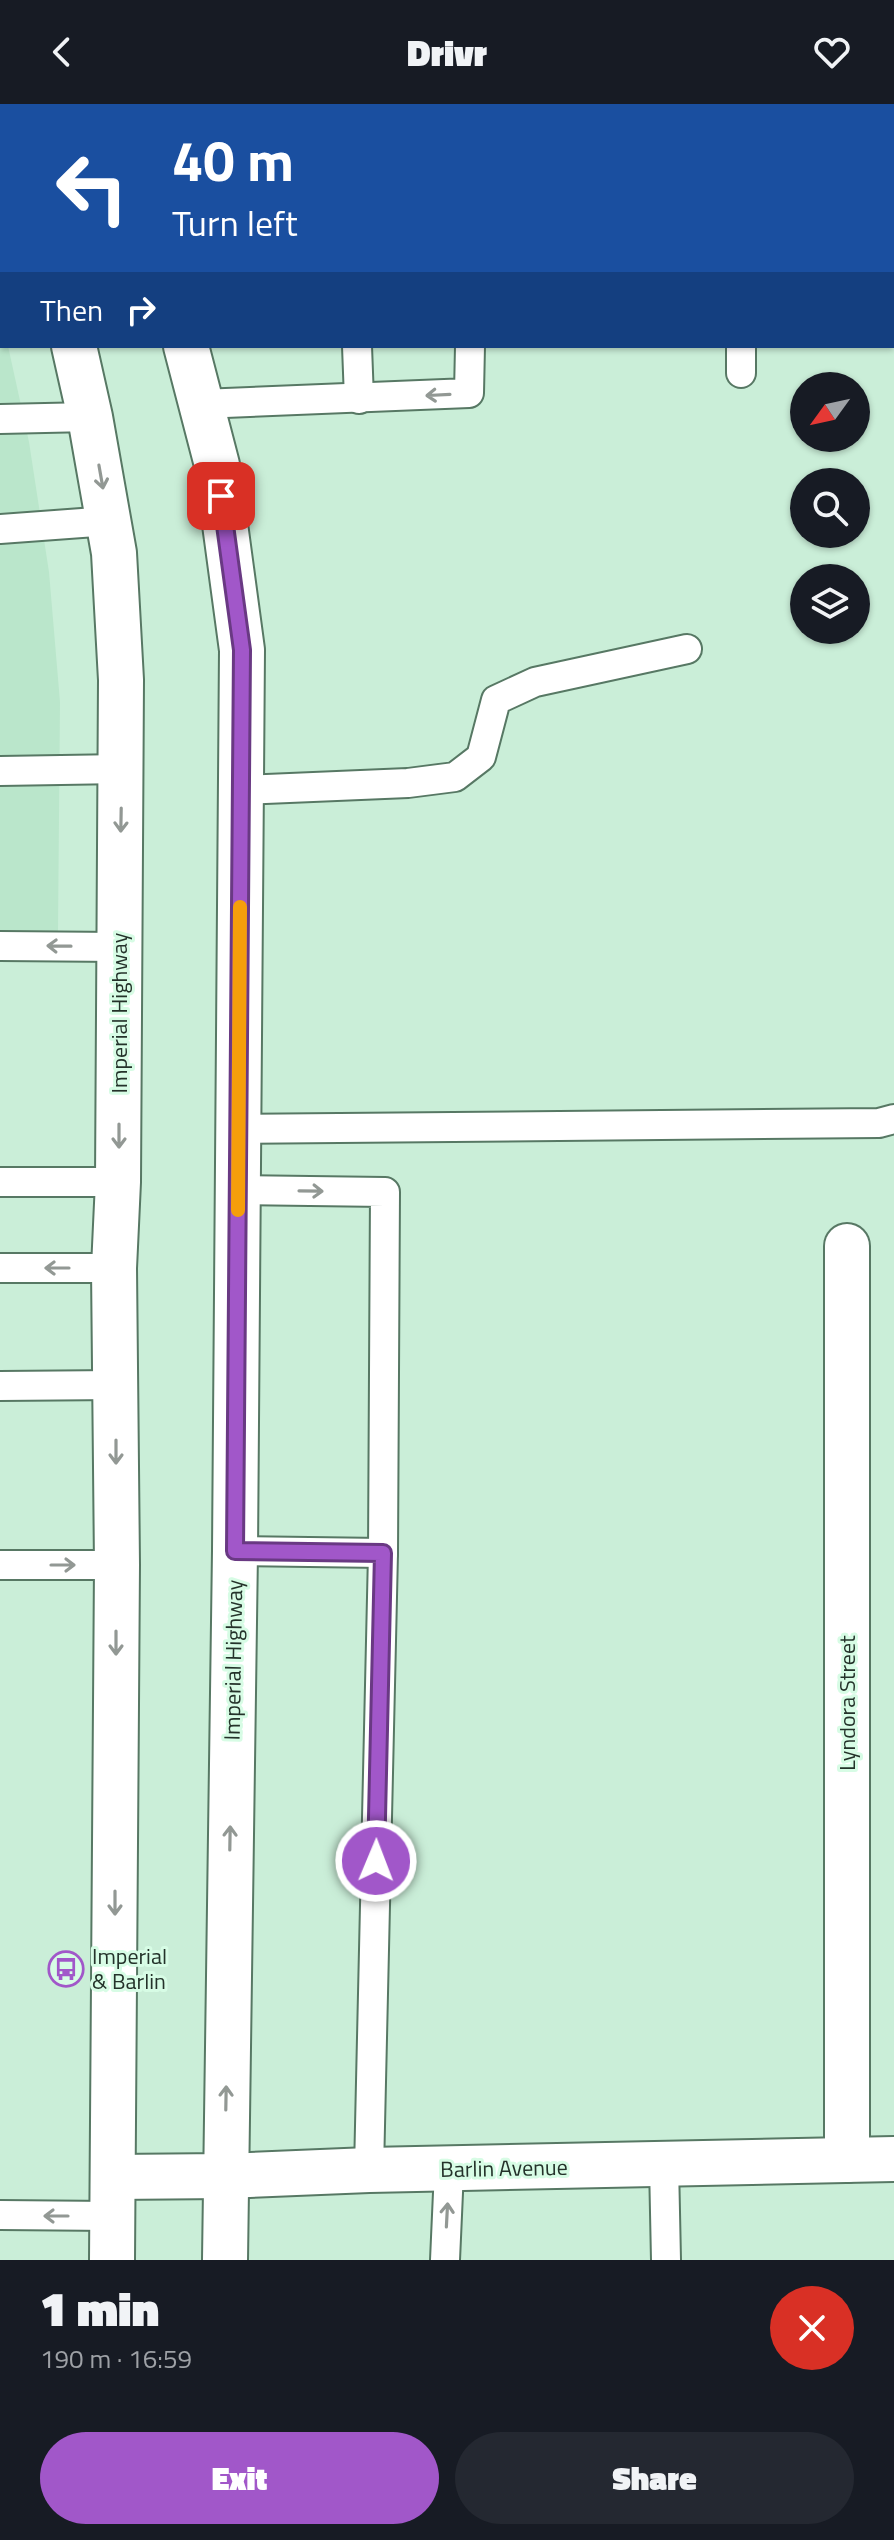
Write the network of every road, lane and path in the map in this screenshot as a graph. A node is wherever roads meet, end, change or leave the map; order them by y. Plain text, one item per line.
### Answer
1 (74, 348) edge
2 (187, 348) edge
3 (357, 348) edge
4 (470, 348) edge
5 (359, 399) junction
6 (201, 404) junction
7 (90, 417) junction
8 (0, 419) edge
9 (109, 521) junction
10 (0, 529) edge
11 (687, 649) dead end
12 (122, 769) junction
13 (0, 771) edge
14 (241, 790) junction
15 (0, 946) edge
16 (119, 947) junction
17 (894, 1119) edge
18 (238, 1129) junction
19 (0, 1182) edge
20 (118, 1182) junction
21 (238, 1190) junction
22 (847, 1246) dead end
23 (0, 1268) edge
24 (114, 1268) junction
25 (116, 1385) junction
26 (0, 1386) edge
27 (235, 1551) junction
28 (383, 1553) junction
29 (0, 1565) edge
30 (117, 1565) junction
31 (894, 2159) edge
32 (847, 2160) junction
33 (664, 2164) junction
34 (369, 2170) junction
35 (449, 2170) junction
36 (225, 2176) junction
37 (113, 2196) junction
38 (0, 2215) edge
39 (112, 2260) edge
40 (225, 2260) edge
41 (445, 2260) edge
42 (666, 2260) edge

1 - 7 main road, Imperial Highway
2 - 6 main road, Imperial Highway
3 - 5 lane
4 -> 5 lane
5 - 6 lane
6 - 14 main road, Imperial Highway
7 - 8 lane
7 -> 9 main road, Imperial Highway
9 - 10 lane
9 - 12 main road, Imperial Highway
11 - 14 lane
12 - 13 lane
12 -> 16 main road, Imperial Highway
14 - 18 main road, Imperial Highway
16 -> 15 lane
16 -> 20 main road, Imperial Highway
17 - 18 lane
18 - 21 main road, Imperial Highway
19 - 20 lane
20 - 24 main road, Imperial Highway
21 - 27 main road, Imperial Highway
21 -> 28 lane
22 - 32 main road, Lyndora Street
24 -> 23 lane
24 - 25 main road, Imperial Highway
25 - 26 lane
25 -> 30 main road, Imperial Highway
27 - 28 lane
36 -> 27 main road, Imperial Highway
28 - 34 lane
29 -> 30 lane
30 -> 37 main road, Imperial Highway
31 - 32 main road, Barlin Avenue
32 - 33 main road, Barlin Avenue
33 - 35 main road, Barlin Avenue
33 - 42 lane
34 - 35 main road, Barlin Avenue
34 - 36 main road, Barlin Avenue
41 -> 35 lane
36 - 37 main road, Barlin Avenue
36 - 40 main road, Imperial Highway
37 -> 38 lane
37 - 39 main road, Imperial Highway

